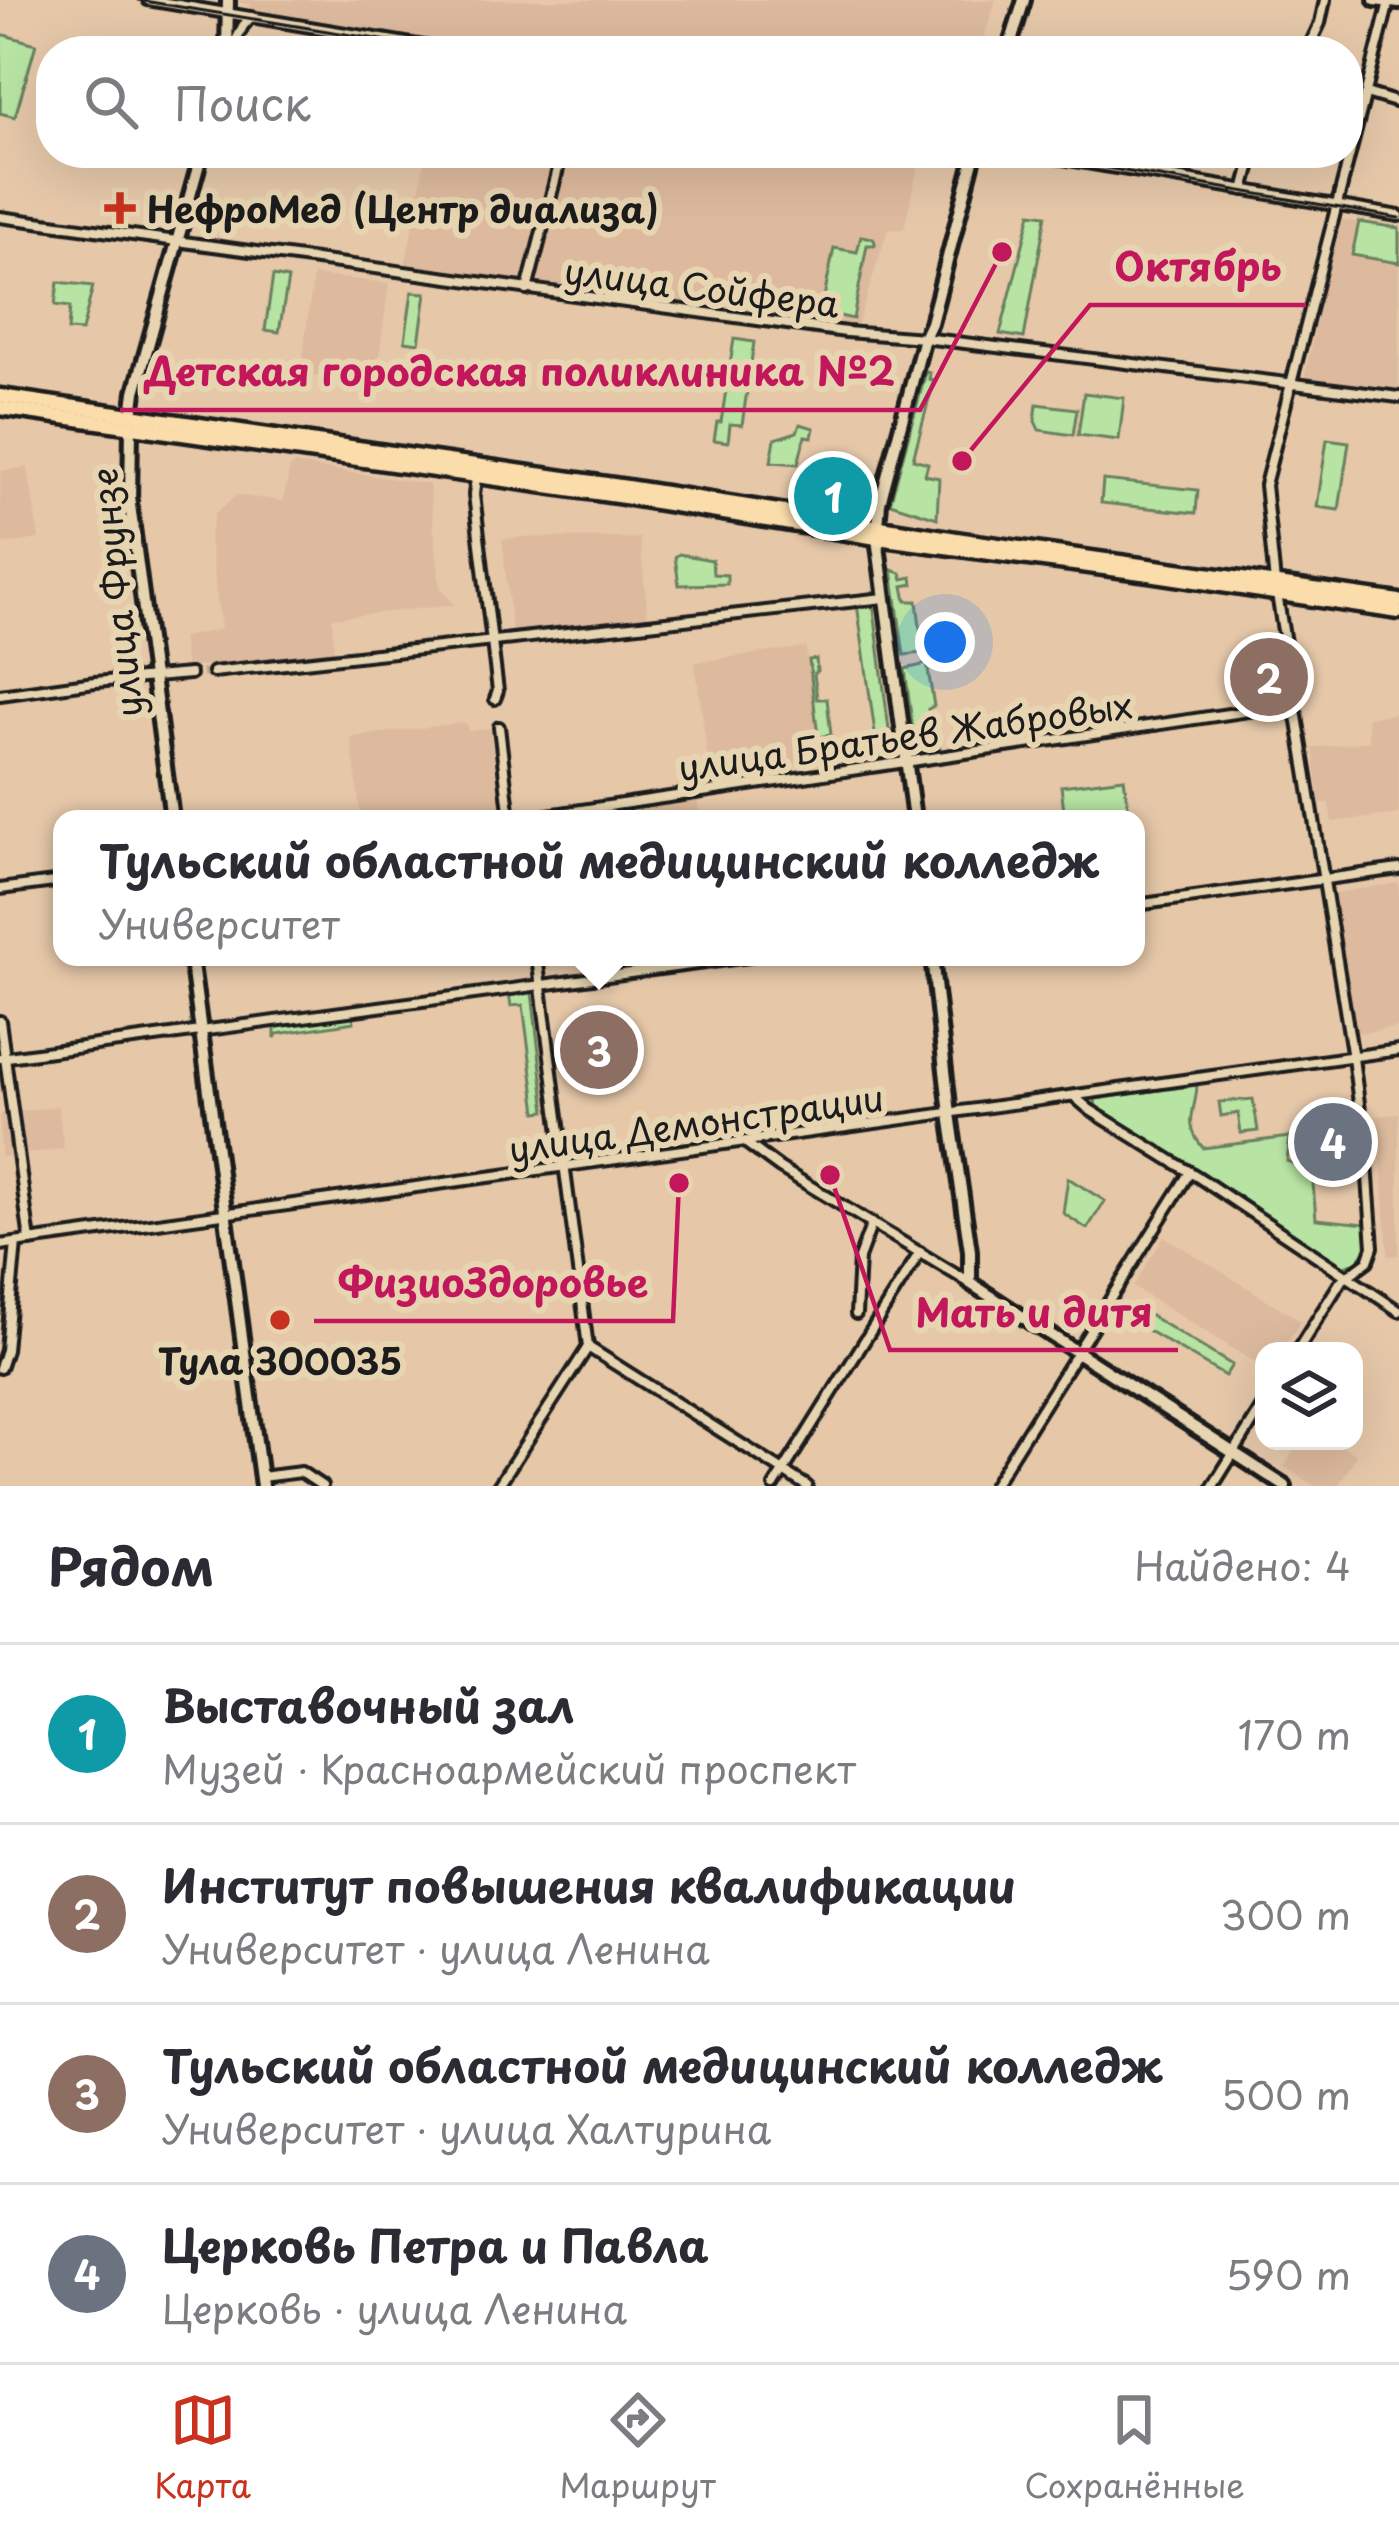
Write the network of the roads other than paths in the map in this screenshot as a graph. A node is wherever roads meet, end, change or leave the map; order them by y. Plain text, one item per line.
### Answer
1 (148, 0) edge
2 (1024, 0) edge
3 (1325, 0) edge
4 (1375, 0) edge
5 (1394, 3) edge
6 (227, 6) edge
7 (251, 17) junction
8 (228, 36) edge
9 (239, 36) edge
10 (364, 36) edge
11 (1013, 36) edge
12 (1314, 36) edge
13 (1366, 94) junction
14 (1399, 103) edge
15 (1363, 105) edge
16 (198, 168) edge
17 (558, 168) edge
18 (971, 168) edge
19 (1116, 168) edge
20 (1250, 168) edge
21 (1346, 168) edge
22 (1244, 190) junction
23 (1336, 205) junction
24 (1399, 216) edge
25 (0, 218) edge
26 (178, 241) junction
27 (526, 290) junction
28 (924, 338) junction
29 (1290, 384) junction
30 (0, 396) edge
31 (1399, 397) edge
32 (0, 408) edge
33 (132, 421) junction
34 (476, 477) junction
35 (877, 532) junction
36 (1275, 588) junction
37 (884, 598) junction
38 (1399, 602) edge
39 (1399, 613) edge
40 (491, 641) junction
41 (213, 672) tunnel mouth
42 (190, 674) tunnel mouth
43 (153, 676) junction
44 (0, 695) edge
45 (495, 699) dead end
46 (1296, 704) junction
47 (499, 727) dead end
48 (906, 761) junction
49 (171, 810) edge
50 (509, 810) edge
51 (578, 810) edge
52 (913, 810) edge
53 (1399, 869) edge
54 (1323, 880) junction
55 (53, 881) edge
56 (0, 889) edge
57 (1145, 904) edge
58 (192, 966) edge
59 (538, 966) edge
60 (680, 966) edge
61 (933, 966) edge
62 (541, 984) junction
63 (0, 1022) edge
64 (200, 1030) junction
65 (1399, 1050) edge
66 (3, 1057) edge
67 (1353, 1058) junction
68 (1075, 1096) junction
69 (950, 1114) junction
70 (745, 1142) junction
71 (563, 1168) junction
72 (1190, 1172) junction
73 (226, 1215) junction
74 (872, 1223) junction
75 (30, 1241) junction
76 (16, 1244) junction
77 (0, 1245) edge
78 (920, 1252) junction
79 (1347, 1275) junction
80 (970, 1282) junction
81 (1399, 1311) edge
82 (856, 1314) dead end
83 (1303, 1342) edge
84 (588, 1347) junction
85 (1078, 1353) junction
86 (0, 1368) edge
87 (1255, 1419) edge
88 (1234, 1453) junction
89 (783, 1471) junction
90 (261, 1481) edge
91 (322, 1486) edge
92 (498, 1486) edge
93 (774, 1486) edge
94 (807, 1486) edge
95 (993, 1486) edge
96 (1213, 1486) edge
97 (1285, 1486) edge

1 - 6 street
2 - 11 street
3 - 12 street
4 - 5 street
5 - 13 street
6 - 7 street
6 - 8 street
7 - 9 street
7 - 10 street
13 - 14 street
13 - 15 street
16 - 26 street, улица Фрунзе
17 - 27 street
18 - 28 street
19 - 22 street
20 - 22 street
21 - 23 street
22 - 23 street
23 - 24 street
23 - 29 street
25 - 26 street, улица Сойфера
26 - 27 street, улица Сойфера
26 - 33 street, улица Фрунзе
27 - 28 street, улица Сойфера
28 - 29 street, улица Сойфера
28 - 35 street
29 - 31 street, улица Сойфера
29 - 36 street
30 - 33 main road
32 - 33 main road
33 - 34 main road
33 - 35 main road
33 - 43 street, улица Фрунзе
34 - 35 main road
34 - 40 street
35 - 36 main road
35 - 37 street
36 - 38 main road
36 - 39 main road
36 - 46 street
37 - 40 street
37 - 48 street
40 - 41 street
40 - 45 street
42 - 43 street
43 - 44 street
43 - 49 street, улица Фрунзе
46 - 48 street, улица Братьев Жабровых
46 - 54 street
47 - 50 street
48 - 51 street, улица Братьев Жабровых
48 - 52 street
53 - 54 street
54 - 57 street
54 - 67 street
55 - 56 street
58 - 64 street
59 - 62 street
60 - 62 street
61 - 69 street
62 - 64 street
62 - 71 street
63 - 66 street
64 - 66 street
64 - 73 street
65 - 67 street, улица Демонстрации
66 - 75 street
67 - 68 street, улица Демонстрации
67 - 79 street
68 - 69 street, улица Демонстрации
68 - 72 street
69 - 70 street, улица Демонстрации
69 - 80 street
70 - 71 street, улица Демонстрации
70 - 74 street
71 - 73 street, улица Демонстрации
71 - 84 street
72 - 79 street
72 - 85 street
73 - 75 street, улица Демонстрации
73 - 90 street
74 - 78 street
74 - 82 street
75 - 76 street, улица Демонстрации
76 - 77 street, улица Демонстрации
76 - 86 street
78 - 80 street
78 - 89 street
79 - 81 street
79 - 83 street
80 - 85 street
84 - 89 street
84 - 92 street
85 - 88 street
85 - 95 street
87 - 88 street
88 - 96 street
88 - 97 street
89 - 93 street
89 - 94 street
90 - 91 street

